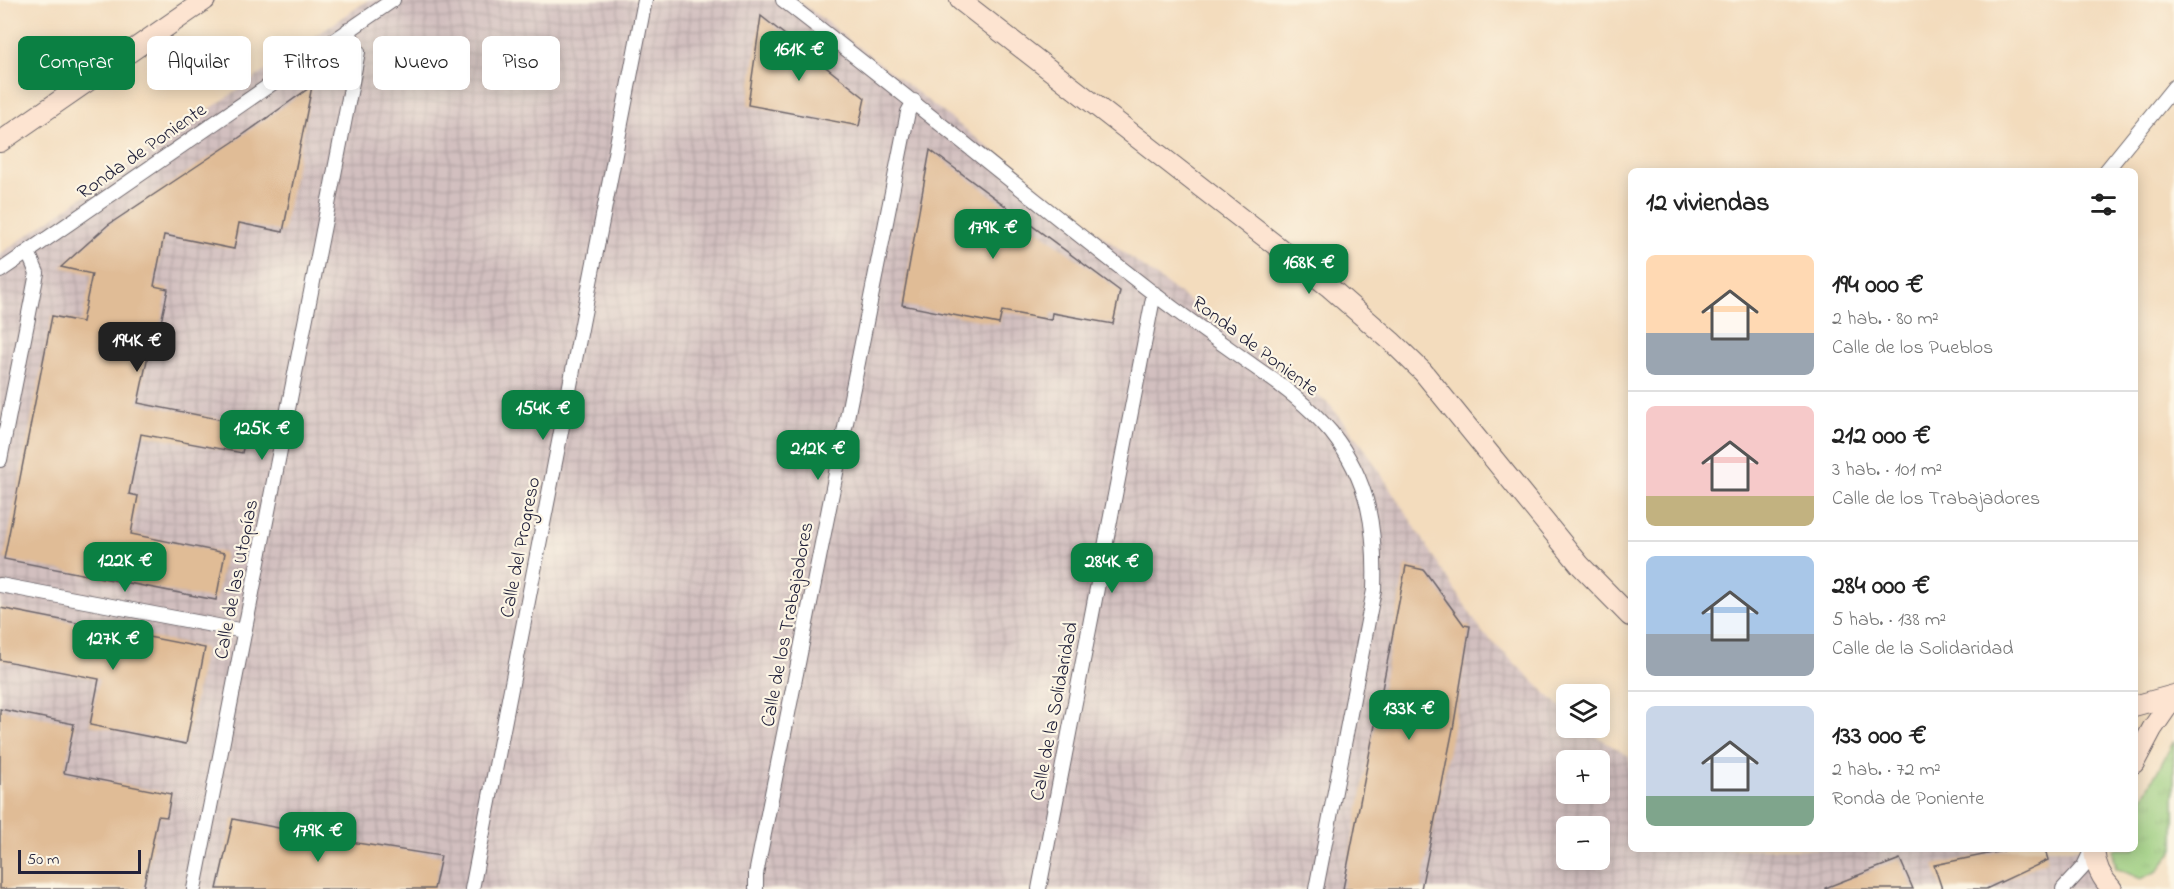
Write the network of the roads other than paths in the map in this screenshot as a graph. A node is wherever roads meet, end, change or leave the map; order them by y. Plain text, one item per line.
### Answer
1 (205, 0) edge
2 (393, 0) edge
3 (645, 0) edge
4 (783, 0) edge
5 (960, 0) edge
6 (348, 30) junction
7 (2174, 87) edge
8 (914, 101) junction
9 (0, 142) edge
10 (2108, 168) edge
11 (28, 252) junction
12 (0, 271) edge
13 (1154, 293) junction
14 (0, 460) edge
15 (0, 585) edge
16 (1628, 614) edge
17 (244, 631) junction
18 (2174, 696) edge
19 (2138, 705) edge
20 (2138, 755) edge
21 (2091, 852) edge
22 (2094, 852) edge
23 (756, 873) junction
24 (194, 889) edge
25 (472, 889) edge
26 (747, 889) edge
27 (756, 889) edge
28 (1038, 889) edge
29 (1316, 889) edge
30 (2063, 889) edge
31 (2112, 889) edge

1 - 9 main road
2 - 6 street, Ronda de Poniente
3 - 25 street, Calle del Progreso
4 - 8 street, Ronda de Poniente
5 - 16 main road
6 - 11 street, Ronda de Poniente
6 - 17 street, Calle de las Utopías
7 - 10 street
8 - 13 street, Ronda de Poniente
8 - 23 street, Calle de los Trabajadores
11 - 12 street, Ronda de Poniente
11 - 14 street
13 - 28 street, Calle de la Solidaridad
13 - 29 street, Ronda de Poniente
15 - 17 street
17 - 24 street, Calle de las Utopías
18 - 19 main road
18 - 20 main road
21 - 30 street
22 - 31 main road
23 - 26 street, Calle de los Trabajadores
23 - 27 street, Calle de los Trabajadores

